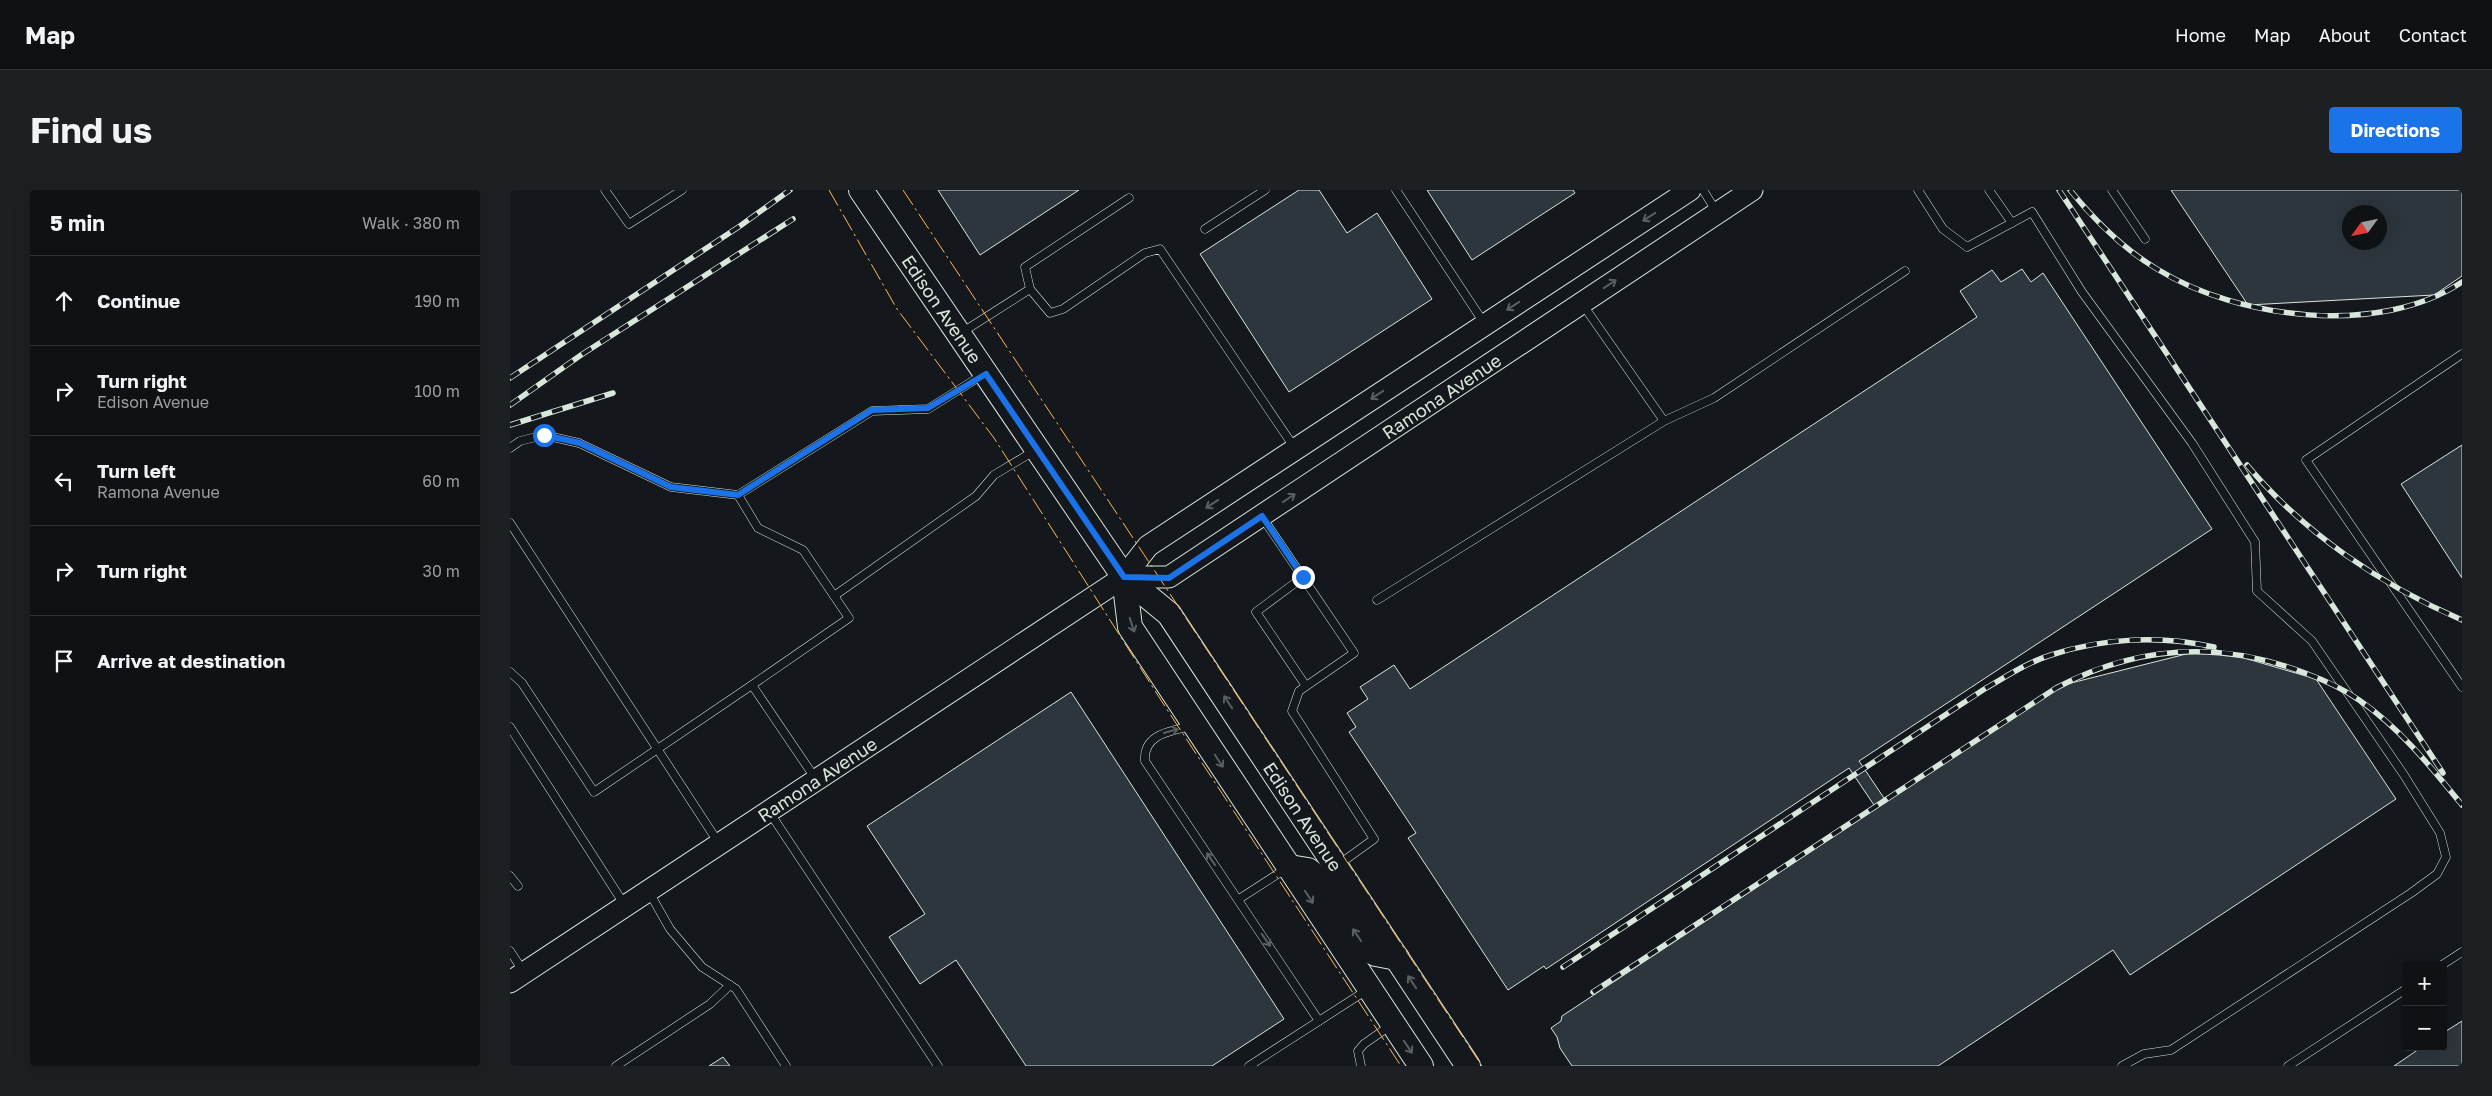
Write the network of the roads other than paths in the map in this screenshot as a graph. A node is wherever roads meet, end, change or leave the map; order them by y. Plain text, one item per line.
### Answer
1 (606, 190) edge
2 (682, 190) edge
3 (861, 190) edge
4 (1265, 190) edge
5 (1396, 190) edge
6 (1690, 190) edge
7 (1703, 190) edge
8 (1752, 190) edge
9 (1918, 190) edge
10 (1989, 190) edge
11 (2112, 190) edge
12 (1129, 198) dead end
13 (1718, 213) junction
14 (2012, 222) junction
15 (1205, 230) dead end
16 (2145, 239) dead end
17 (1905, 271) dead end
18 (1030, 289) junction
19 (1581, 303) junction
20 (1485, 325) junction
21 (959, 334) junction
22 (2462, 354) edge
23 (986, 374) junction
24 (1664, 421) junction
25 (510, 448) edge
26 (1296, 449) junction
27 (1038, 450) junction
28 (738, 495) junction
29 (1262, 516) junction
30 (510, 523) edge
31 (1124, 577) junction
32 (1303, 577) junction
33 (834, 596) junction
34 (1377, 600) dead end
35 (510, 672) edge
36 (752, 685) junction
37 (1306, 686) junction
38 (2462, 687) edge
39 (1195, 725) junction
40 (510, 727) edge
41 (658, 750) junction
42 (816, 780) junction
43 (769, 811) junction
44 (719, 844) junction
45 (1336, 866) junction
46 (1289, 867) junction
47 (510, 876) edge
48 (518, 886) dead end
49 (648, 890) junction
50 (1238, 899) junction
51 (625, 906) junction
52 (510, 952) edge
53 (2462, 952) edge
54 (1397, 958) junction
55 (2447, 962) edge
56 (517, 977) edge
57 (730, 985) junction
58 (1370, 988) junction
59 (2402, 992) edge
60 (1320, 1021) junction
61 (1393, 1024) junction
62 (616, 1066) edge
63 (786, 1066) edge
64 (938, 1066) edge
65 (1249, 1066) edge
66 (1361, 1066) edge
67 (1421, 1066) edge
68 (1468, 1066) edge
69 (2122, 1066) edge
70 (2288, 1066) edge

1 - 2 lane
3 - 21 main road, Edison Avenue
4 - 15 lane
5 - 20 lane
6 -> 20 main road, Ramona Avenue
7 - 13 lane
8 - 13 main road, Ramona Avenue
9 - 14 lane
10 - 14 lane
11 - 16 lane
12 - 18 lane
19 -> 13 main road, Ramona Avenue
14 - 69 lane
17 - 24 lane
18 - 21 lane
18 - 26 lane
19 - 24 lane
29 -> 19 main road, Ramona Avenue
20 -> 26 main road, Ramona Avenue
21 - 23 main road, Edison Avenue
22 - 38 lane
23 - 27 main road, Edison Avenue
23 - 28 lane
24 - 34 lane
25 - 28 lane
26 -> 31 main road, Ramona Avenue
27 - 31 main road, Edison Avenue
27 - 33 lane
28 - 33 lane
29 - 31 main road, Ramona Avenue
29 - 32 lane
30 - 41 lane
31 -> 39 main road, Edison Avenue
31 - 42 main road, Ramona Avenue
45 -> 31 main road, Edison Avenue
32 - 37 lane
32 - 37 lane
33 - 36 lane
35 - 41 lane
36 - 41 lane
36 - 42 lane
37 - 45 lane
39 -> 46 main road, Edison Avenue
50 -> 39 lane
40 - 51 lane
41 - 44 lane
42 - 43 main road, Ramona Avenue
43 - 44 main road, Ramona Avenue
43 - 64 lane
44 - 49 main road, Ramona Avenue
45 - 54 main road, Edison Avenue
46 - 50 lane
54 -> 46 main road
46 -> 58 main road, Edison Avenue
47 - 48 lane
49 - 51 main road, Ramona Avenue
49 - 57 lane
50 -> 60 lane
51 - 56 main road, Ramona Avenue
52 - 56 lane
53 - 55 lane
68 -> 54 main road, Edison Avenue
57 - 62 lane
57 - 63 lane
58 - 60 lane
58 - 61 main road, Edison Avenue
59 - 70 lane
60 - 65 lane
61 - 66 lane
61 -> 67 main road, Edison Avenue

